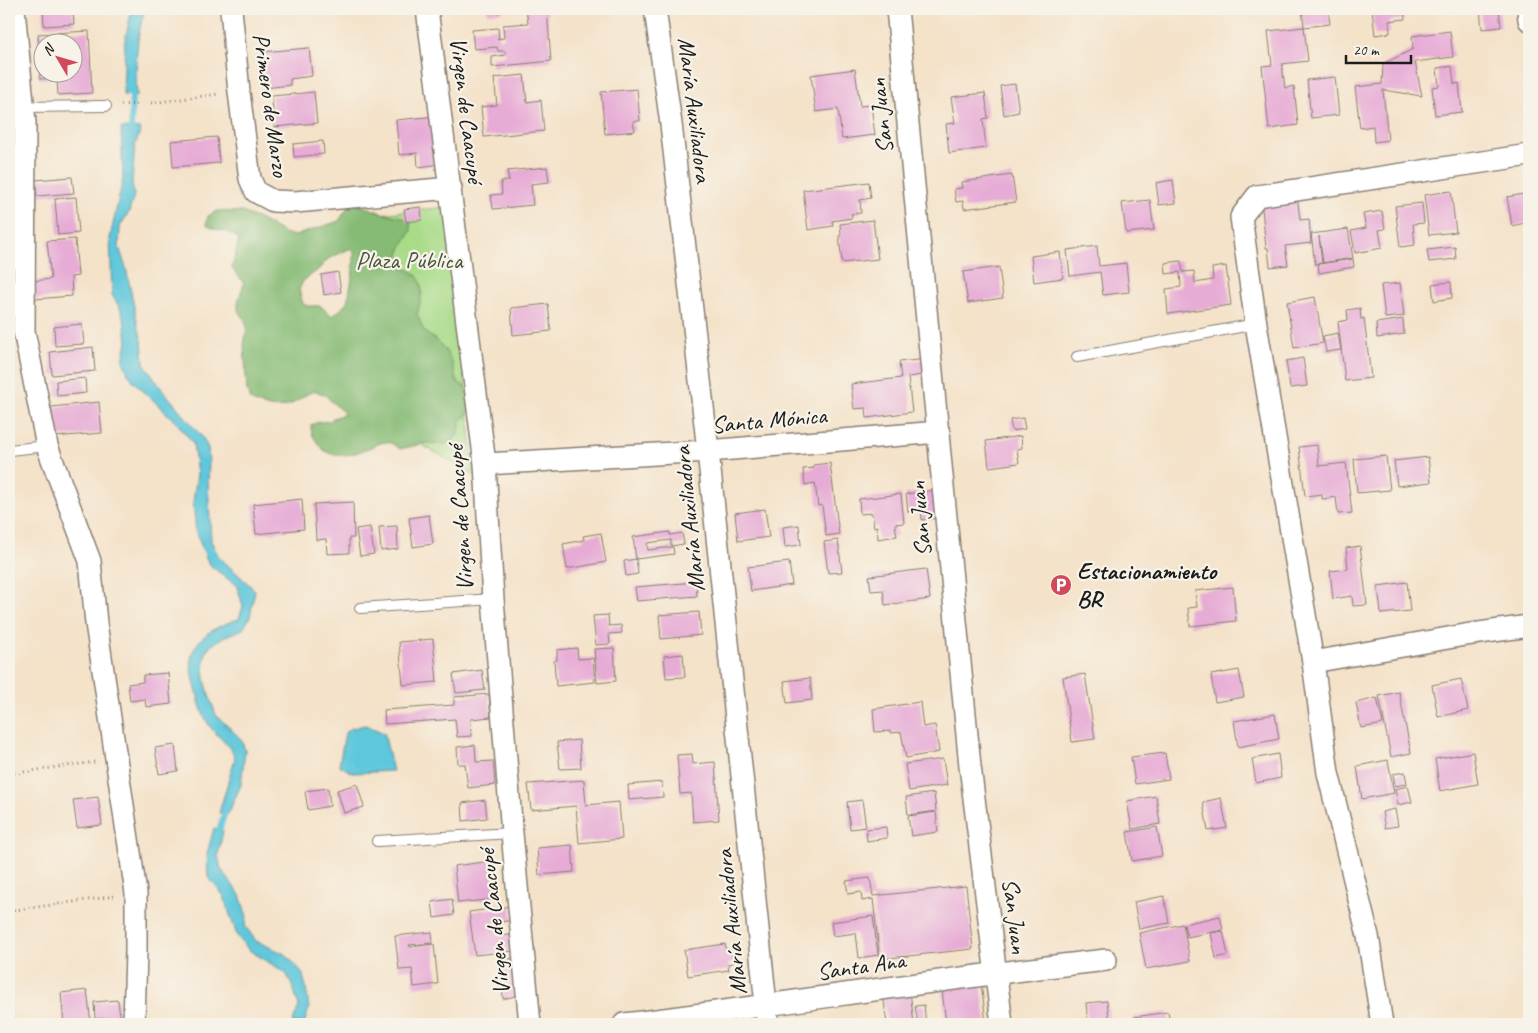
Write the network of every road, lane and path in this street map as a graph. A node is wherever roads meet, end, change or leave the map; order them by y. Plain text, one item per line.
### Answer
1 (14, 9) edge
2 (231, 9) edge
3 (428, 9) edge
4 (655, 9) edge
5 (897, 9) edge
6 (1528, 9) edge
7 (1529, 20) edge
8 (239, 92) junction
9 (106, 106) joint
10 (19, 118) edge
11 (1529, 155) edge
12 (451, 188) junction
13 (1256, 324) junction
14 (1077, 357) dead end
15 (939, 432) junction
16 (47, 446) junction
17 (9, 450) edge
18 (708, 451) junction
19 (484, 464) junction
20 (493, 598) junction
21 (360, 608) dead end
22 (1529, 626) edge
23 (1313, 662) junction
24 (116, 759) junction
25 (9, 774) edge
26 (512, 833) junction
27 (377, 841) dead end
28 (136, 893) junction
29 (9, 911) edge
30 (1106, 960) dead end
31 (996, 973) junction
32 (768, 1015) edge
33 (134, 1024) edge
34 (530, 1024) edge
35 (624, 1024) edge
36 (1002, 1024) edge
37 (1382, 1024) edge

1 - 10 street
2 - 8 street, Primero de Marzo
3 - 12 street, Virgen de Caacupé
4 - 18 street, María Auxiliadora
5 - 15 street, San Juan
6 - 7 street
8 - 9 path
8 - 12 street, Primero de Marzo
9 - 10 lane
10 - 16 street
11 - 13 street
12 - 19 street, Virgen de Caacupé
13 - 14 lane
13 - 23 street
15 - 18 street, Santa Mónica
15 - 31 street, San Juan
16 - 17 lane
16 - 24 street
18 - 19 street, Santa Mónica
18 - 32 street, María Auxiliadora
19 - 20 street, Virgen de Caacupé
20 - 21 lane
20 - 26 street, Virgen de Caacupé
22 - 23 street
23 - 37 street
24 - 25 path
24 - 28 street
26 - 27 lane
26 - 34 street, Virgen de Caacupé
28 - 29 path
28 - 33 street
30 - 31 street, Santa Ana
31 - 32 street, Santa Ana
31 - 36 street, San Juan
32 - 35 street, Santa Ana

